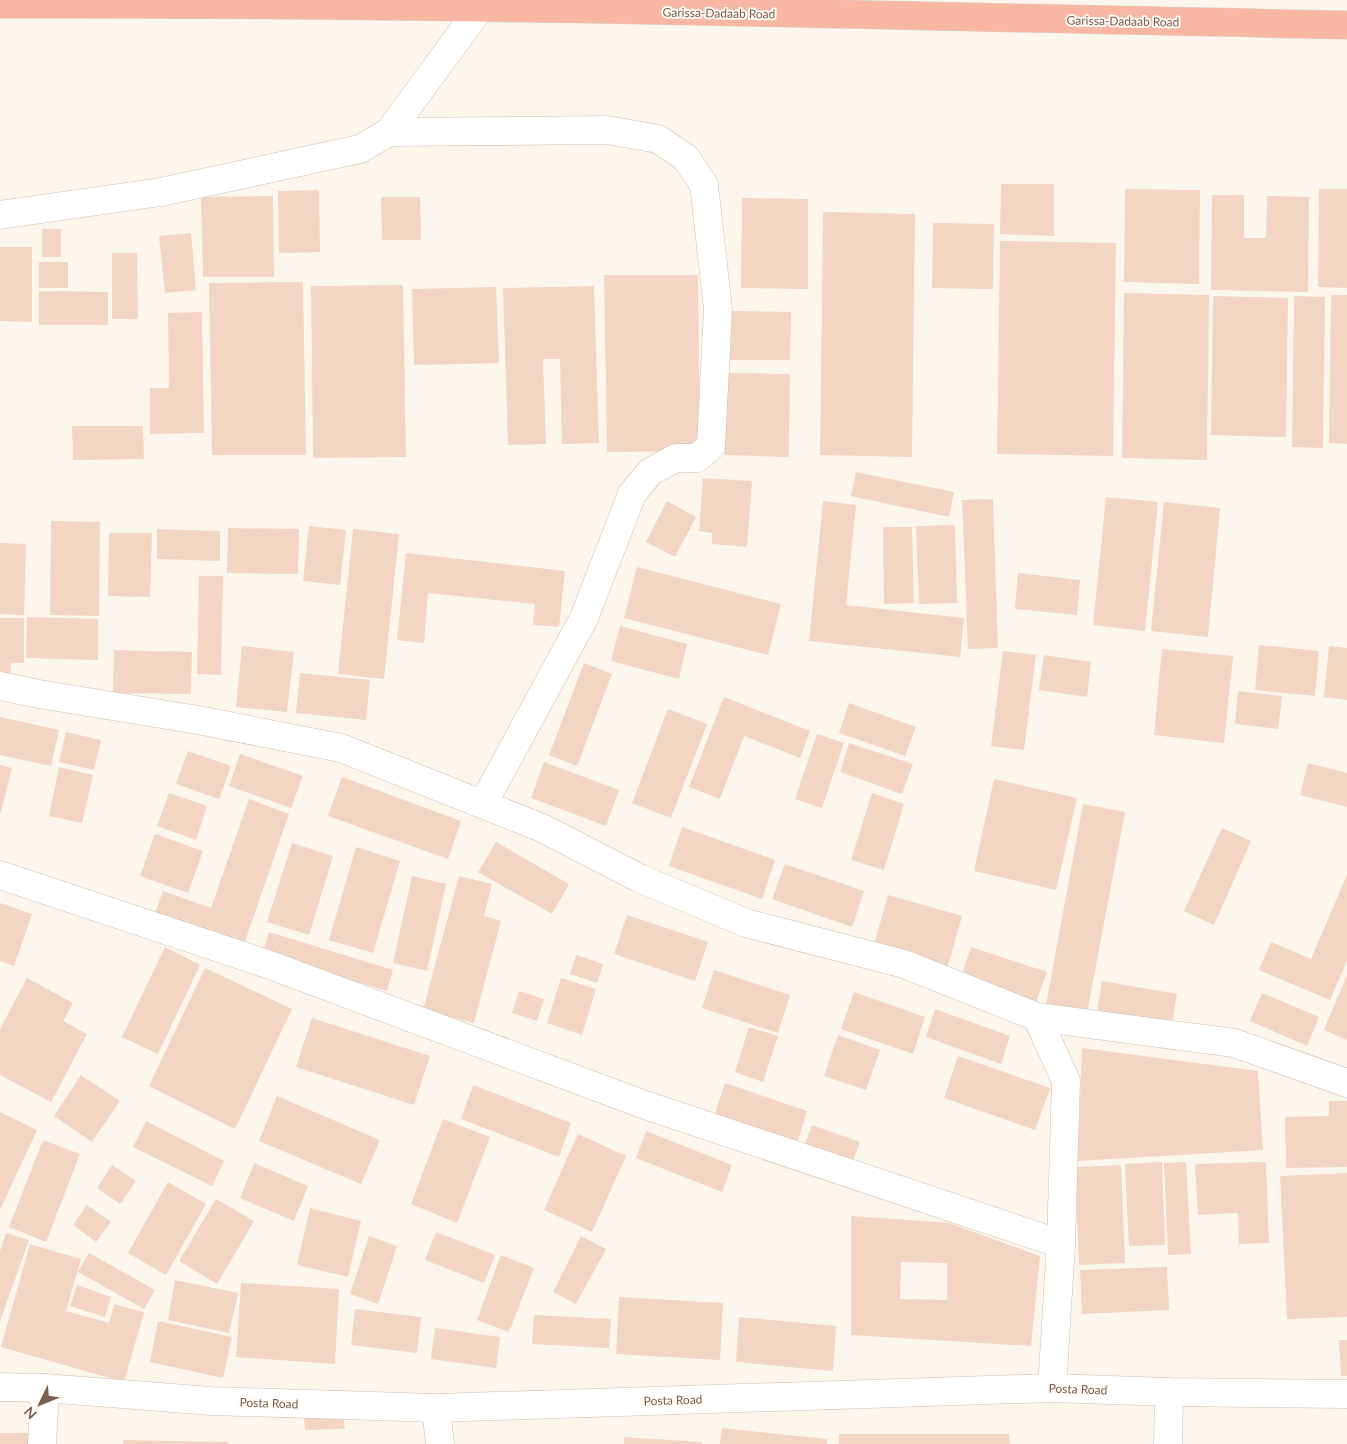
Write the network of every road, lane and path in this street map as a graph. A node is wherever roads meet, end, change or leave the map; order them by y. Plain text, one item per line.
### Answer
1 (0, 4) edge
2 (480, 8) junction
3 (1347, 26) edge
4 (389, 132) junction
5 (0, 216) edge
6 (0, 686) edge
7 (483, 804) junction
8 (0, 875) edge
9 (1037, 1017) junction
10 (1347, 1083) edge
11 (1061, 1244) junction
12 (0, 1387) edge
13 (45, 1388) junction
14 (1052, 1388) junction
15 (1169, 1392) junction
16 (1347, 1394) edge
17 (436, 1408) junction
18 (42, 1444) edge
19 (440, 1444) edge
20 (1168, 1444) edge

1 - 2 highway, Garissa-Dadaab Road
2 - 3 highway, Garissa-Dadaab Road
2 - 4 street
4 - 5 street
4 - 7 street
6 - 7 street
7 - 9 street
8 - 11 street
9 - 10 street
9 - 11 street
11 - 14 street
12 - 13 street, Posta Road
13 - 17 street, Posta Road
13 - 18 street
14 - 15 street, Posta Road
14 - 17 street, Posta Road
15 - 16 street, Posta Road
15 - 20 street
17 - 19 street

